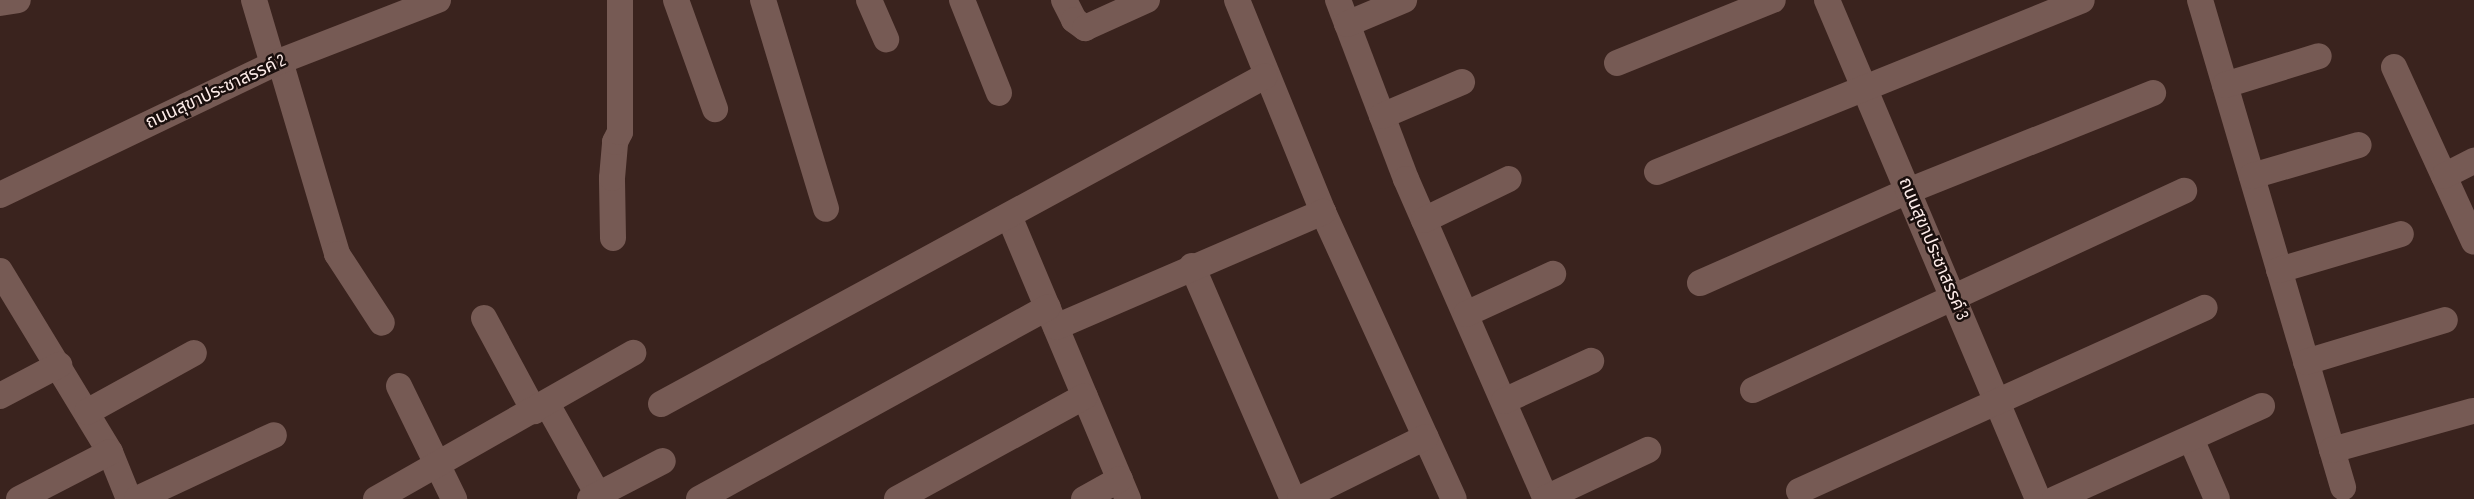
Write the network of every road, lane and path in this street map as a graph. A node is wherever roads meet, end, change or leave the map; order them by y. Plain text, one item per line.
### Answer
1 (18, 0) edge
2 (254, 0) edge
3 (438, 0) edge
4 (620, 0) edge
5 (676, 0) edge
6 (763, 0) edge
7 (869, 0) edge
8 (962, 0) edge
9 (1064, 0) edge
10 (1147, 0) edge
11 (1237, 0) edge
12 (1338, 0) edge
13 (1404, 0) edge
14 (1773, 0) edge
15 (1827, 0) edge
16 (2082, 0) edge
17 (2200, 0) edge
18 (0, 3) edge
19 (397, 8) edge
20 (1347, 24) junction
21 (886, 39) dead end
22 (2319, 56) dead end
23 (277, 62) junction
24 (1617, 63) dead end
25 (2394, 67) dead end
26 (1265, 76) junction
27 (1462, 82) dead end
28 (2225, 85) junction
29 (1864, 87) junction
30 (999, 93) dead end
31 (2153, 93) dead end
32 (715, 110) dead end
33 (1382, 116) junction
34 (2359, 145) dead end
35 (2474, 161) edge
36 (1658, 172) dead end
37 (2252, 176) junction
38 (2444, 176) junction
39 (1509, 179) dead end
40 (1908, 191) junction
41 (2184, 191) dead end
42 (0, 195) edge
43 (826, 209) dead end
44 (1323, 212) junction
45 (1010, 216) junction
46 (1424, 220) junction
47 (2402, 234) dead end
48 (613, 238) dead end
49 (2474, 242) edge
50 (1192, 266) junction
51 (2279, 270) junction
52 (0, 271) edge
53 (1553, 274) dead end
54 (1700, 283) dead end
55 (1953, 297) junction
56 (2205, 308) dead end
57 (1466, 314) junction
58 (1052, 317) junction
59 (484, 318) dead end
60 (2445, 320) dead end
61 (382, 324) dead end
62 (194, 353) dead end
63 (633, 353) dead end
64 (1591, 361) dead end
65 (2306, 362) junction
66 (59, 365) junction
67 (399, 386) dead end
68 (1753, 390) dead end
69 (0, 396) edge
70 (1085, 396) junction
71 (1504, 401) junction
72 (1997, 402) junction
73 (661, 404) dead end
74 (2262, 406) dead end
75 (541, 407) junction
76 (2473, 411) edge
77 (87, 412) junction
78 (274, 435) dead end
79 (1426, 437) junction
80 (2192, 439) junction
81 (1648, 450) dead end
82 (2332, 450) junction
83 (110, 452) junction
84 (663, 461) dead end
85 (436, 467) junction
86 (2343, 487) dead end
87 (1124, 489) edge
88 (1799, 491) dead end
89 (594, 497) edge
90 (19, 499) edge
91 (129, 499) edge
92 (137, 499) edge
93 (376, 499) edge
94 (453, 499) edge
95 (699, 499) edge
96 (897, 499) edge
97 (1084, 499) edge
98 (1293, 499) edge
99 (1299, 499) edge
100 (1454, 499) edge
101 (1546, 499) edge
102 (2038, 499) edge
103 (2055, 499) edge
104 (2217, 499) edge

1 - 18 street
2 - 23 street
3 - 19 street, ถนนสุขาประชาสรรค์ 2
4 - 48 street
5 - 32 street
6 - 43 street
7 - 21 street
8 - 30 street
9 - 10 street
11 - 26 street
12 - 20 street
13 - 20 street
14 - 24 street
15 - 29 street, ถนนสุขาประชาสรรค์ 3
16 - 29 street
17 - 28 street
19 - 23 street, ถนนสุขาประชาสรรค์ 2
20 - 33 street
22 - 28 street
23 - 42 street, ถนนสุขาประชาสรรค์ 2
23 - 61 street
25 - 38 street
26 - 44 street
26 - 45 street
27 - 33 street
28 - 37 street
29 - 36 street
29 - 40 street, ถนนสุขาประชาสรรค์ 3
31 - 40 street
33 - 46 street
34 - 37 street
35 - 38 street
37 - 51 street
38 - 49 street
39 - 46 street
40 - 54 street
40 - 55 street, ถนนสุขาประชาสรรค์ 3
41 - 55 street
44 - 50 street
44 - 79 street
45 - 58 street
45 - 73 street
46 - 57 street
47 - 51 street
50 - 58 street
50 - 98 street
51 - 65 street
52 - 66 street
53 - 57 street
55 - 68 street
55 - 72 street, ถนนสุขาประชาสรรค์ 3
56 - 72 street
57 - 71 street
58 - 70 street
58 - 95 street
59 - 75 street
60 - 65 street
62 - 77 street
63 - 75 street
64 - 71 street
65 - 82 street
66 - 69 street
66 - 77 street
67 - 85 street
70 - 87 street
70 - 96 street
71 - 101 street
72 - 88 street
72 - 102 street, ถนนสุขาประชาสรรค์ 3
74 - 80 street
75 - 85 street
75 - 89 street
76 - 82 street
77 - 83 street
78 - 92 street
79 - 99 street
79 - 100 street
80 - 103 street
80 - 104 street
81 - 101 street
82 - 86 street
83 - 90 street
83 - 91 street
84 - 89 street
85 - 93 street
85 - 94 street
87 - 97 street

